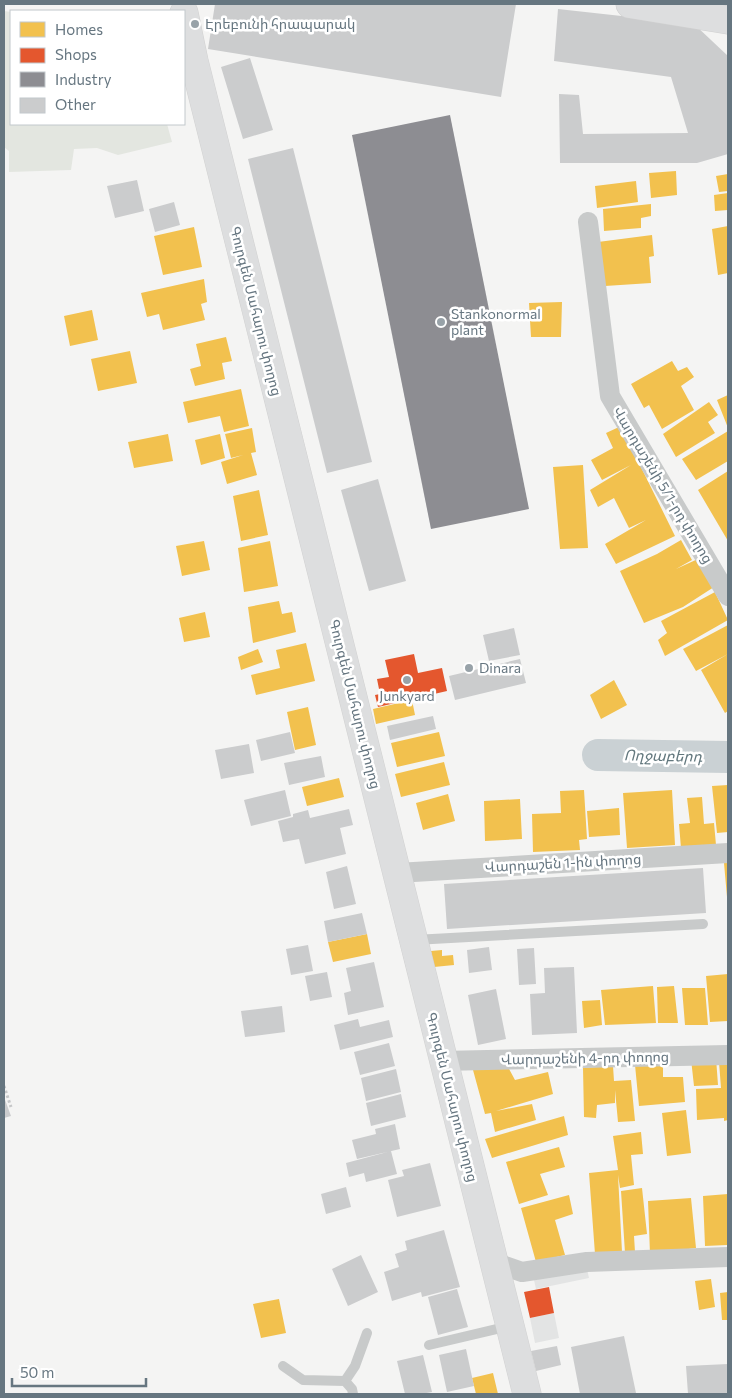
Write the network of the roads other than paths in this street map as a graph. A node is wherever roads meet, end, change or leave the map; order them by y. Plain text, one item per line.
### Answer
1 (630, 4) edge
2 (663, 6) edge
3 (185, 17) edge
4 (728, 20) edge
5 (588, 222) dead end
6 (728, 596) edge
7 (728, 853) edge
8 (397, 873) junction
9 (703, 924) dead end
10 (413, 940) junction
11 (728, 1055) edge
12 (442, 1061) junction
13 (728, 1257) edge
14 (493, 1262) junction
15 (510, 1325) junction
16 (367, 1333) dead end
17 (428, 1345) dead end
18 (283, 1366) dead end
19 (345, 1381) junction
20 (353, 1394) edge
21 (528, 1394) edge

1 - 2 main road
2 - 4 main road
3 - 8 main road, Գուրգեն Մահարու փողոց
5 - 6 street, Վարդաշենի 5/1-րդ փողոց
7 - 8 street, Վարդաշեն 1-ին փողոց
8 - 10 main road, Գուրգեն Մահարու փողոց
9 - 10 lane
10 - 12 main road, Գուրգեն Մահարու փողոց
11 - 12 street, Վարդաշենի 4-րդ փողոց
12 - 14 main road, Գուրգեն Մահարու փողոց
13 - 14 street
14 - 15 main road, Գուրգեն Մահարու փողոց
15 - 17 lane
15 - 21 main road, Գուրգեն Մահարու փողոց
16 - 19 lane
18 - 19 lane
19 - 20 lane

